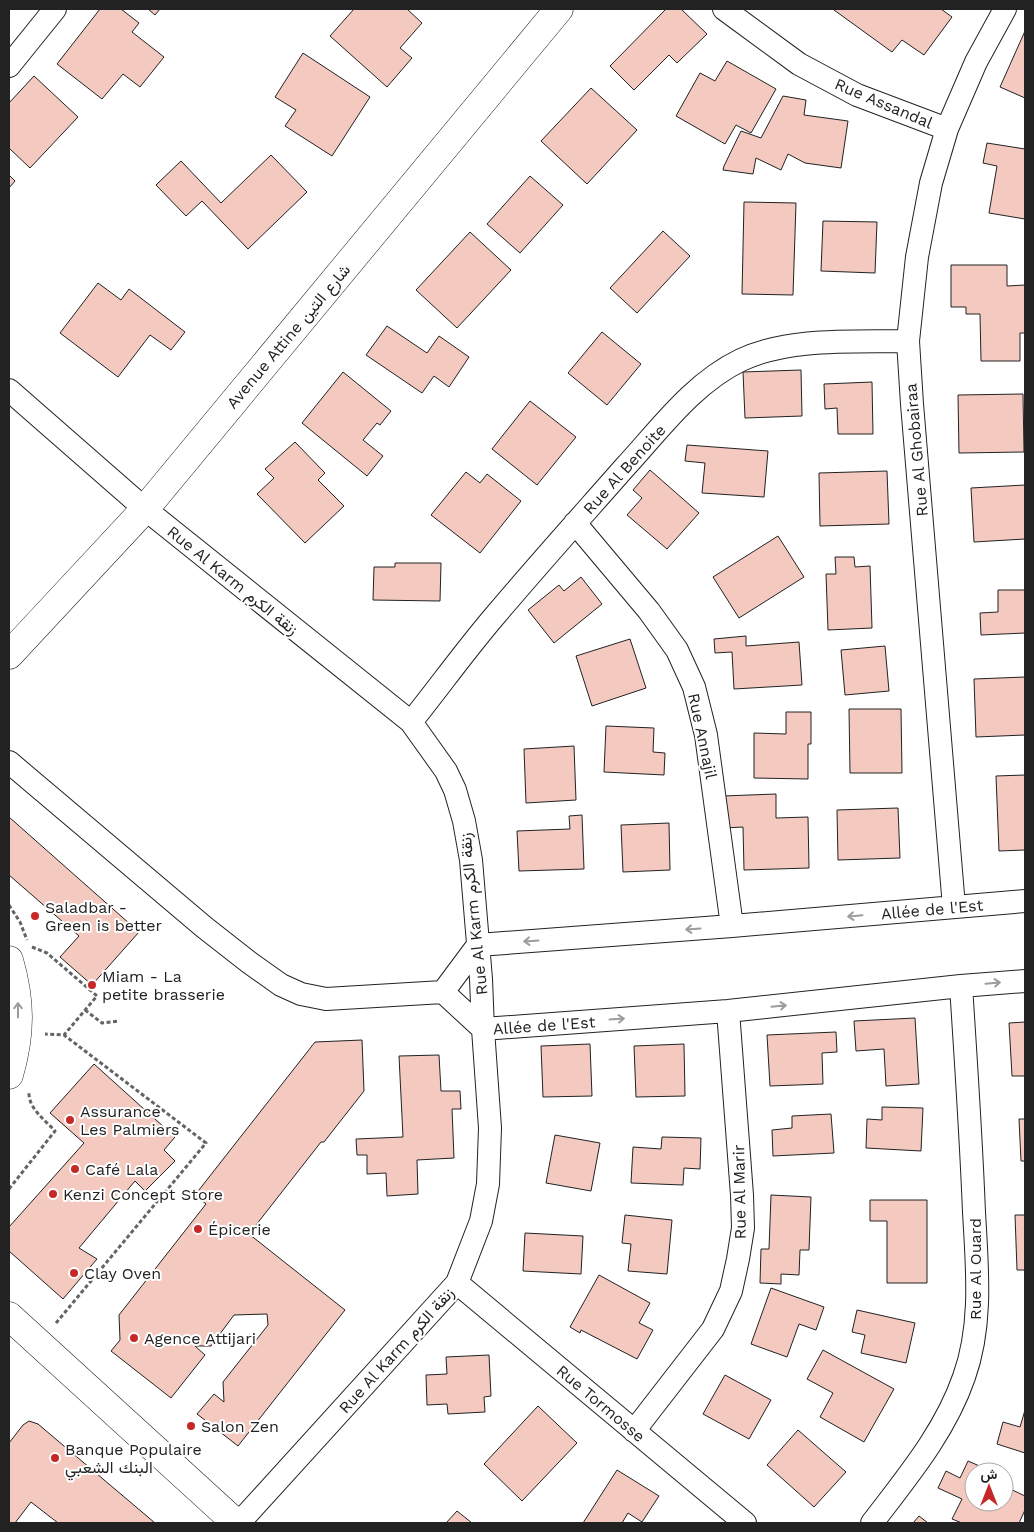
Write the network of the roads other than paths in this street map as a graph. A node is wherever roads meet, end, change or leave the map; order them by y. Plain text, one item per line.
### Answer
1 (55, 9) edge
2 (559, 9) edge
3 (724, 9) edge
4 (1005, 9) edge
5 (9, 66) edge
6 (947, 129) junction
7 (908, 341) junction
8 (9, 390) edge
9 (145, 509) junction
10 (575, 523) junction
11 (9, 655) edge
12 (412, 722) junction
13 (9, 762) edge
14 (1025, 901) edge
15 (954, 907) junction
16 (732, 926) junction
17 (478, 944) junction
18 (20, 953) edge
19 (1025, 981) edge
20 (961, 986) junction
21 (443, 992) junction
22 (728, 1011) junction
23 (483, 1029) junction
24 (9, 1075) edge
25 (457, 1283) junction
26 (9, 1316) edge
27 (634, 1431) junction
28 (238, 1523) edge
29 (745, 1523) edge
30 (872, 1523) edge

1 - 5 street
2 - 9 street, Avenue Attine شارع التين
3 - 6 street, Rue Assandal
4 - 6 street, Rue Al Ghobairaa
6 - 7 street, Rue Al Ghobairaa
7 - 10 street, Rue Al Benoite
7 - 15 street, Rue Al Ghobairaa
8 - 9 street, Rue Al Karm زنقة الكرم
9 - 11 street, Avenue Attine شارع التين
9 - 12 street, Rue Al Karm زنقة الكرم
10 - 12 street, Rue Al Benoite
10 - 16 street, Rue Annajil
12 - 17 street, Rue Al Karm زنقة الكرم
13 - 21 street
14 - 15 street, Allée de l'Est
15 -> 16 street, Allée de l'Est
16 -> 17 street, Allée de l'Est
17 - 21 street
17 - 23 street, Rue Al Karm زنقة الكرم
24 -> 18 street
20 -> 19 street, Allée de l'Est
22 -> 20 street, Allée de l'Est
20 - 30 street, Rue Al Ouard
21 - 23 street, Allée de l'Est
23 -> 22 street, Allée de l'Est
22 - 27 street, Rue Al Marir
23 - 25 street, Rue Al Karm زنقة الكرم
25 - 27 street, Rue Tormosse
25 - 28 street, Rue Al Karm زنقة الكرم
26 - 28 street
27 - 29 street, Rue Tormosse

